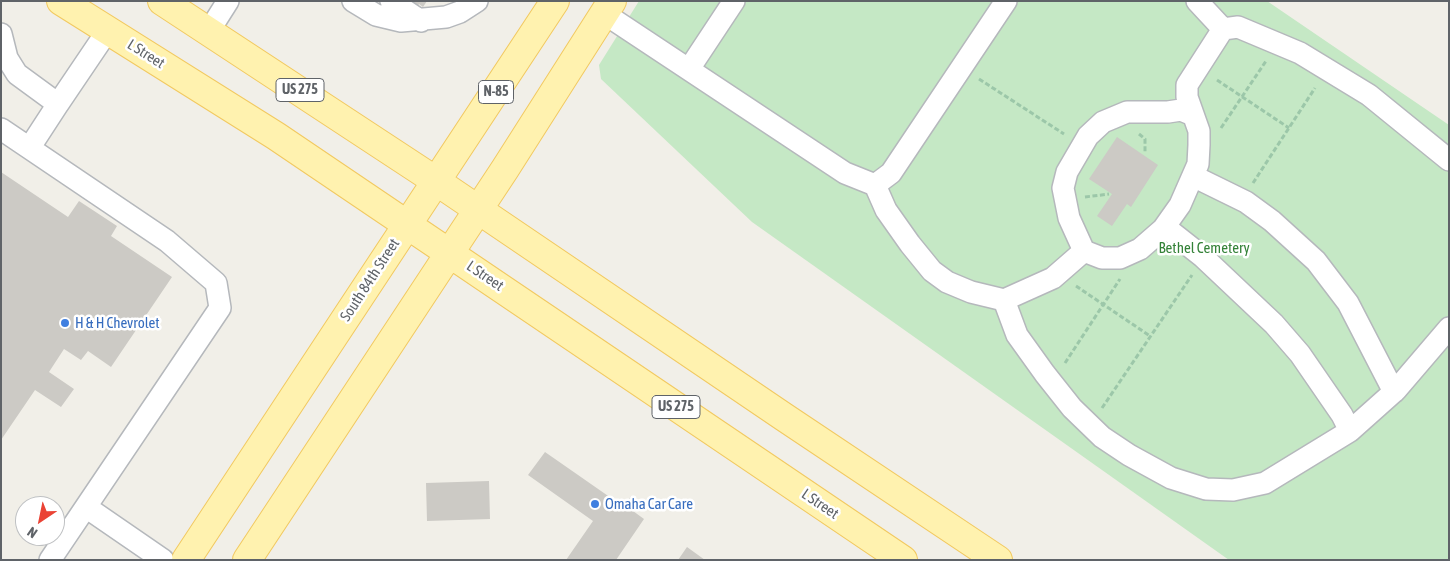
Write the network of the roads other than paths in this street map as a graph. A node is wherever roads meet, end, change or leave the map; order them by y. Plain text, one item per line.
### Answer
1 (61, 1) edge
2 (162, 1) edge
3 (228, 1) edge
4 (353, 1) edge
5 (391, 1) edge
6 (477, 1) edge
7 (555, 1) edge
8 (734, 1) edge
9 (1006, 1) edge
10 (1197, 1) edge
11 (608, 7) edge
12 (421, 21) junction
13 (1223, 29) junction
14 (108, 30) junction
15 (209, 31) junction
16 (1, 34) edge
17 (689, 69) junction
18 (58, 104) junction
19 (1193, 115) junction
20 (1, 129) edge
21 (30, 147) junction
22 (1449, 160) edge
23 (1193, 176) junction
24 (436, 180) junction
25 (875, 185) junction
26 (479, 209) junction
27 (407, 224) junction
28 (1165, 227) junction
29 (1084, 251) junction
30 (450, 253) junction
31 (1004, 300) junction
32 (1449, 328) edge
33 (1394, 392) junction
34 (1350, 431) junction
35 (86, 507) junction
36 (50, 560) edge
37 (163, 560) edge
38 (186, 560) edge
39 (247, 560) edge
40 (903, 560) edge
41 (998, 560) edge

1 - 14 main road, L Street / US 275
2 - 15 main road, US 275
3 - 15 street
4 - 12 street
5 - 12 street
6 - 12 street
7 - 24 main road, South 84th Street / N-85
8 - 17 street
9 - 25 street
10 - 13 street
11 - 17 street
11 - 26 main road
13 - 19 street
13 - 22 street
14 - 18 street
14 - 27 main road, L Street / US 275
15 - 24 main road, US 275
16 - 18 street
17 - 25 street
18 - 21 street
19 - 23 street
19 - 29 street
20 - 21 street
21 - 35 street
23 - 28 street
23 - 33 street
24 - 26 main road, US 275
24 - 27 main road, South 84th Street / N-85
25 - 31 street
26 - 30 main road
26 - 41 main road, US 275
27 - 30 main road, L Street / US 275
27 - 38 main road, South 84th Street
28 - 29 street
28 - 34 street
29 - 31 street
30 - 39 main road
30 - 40 main road, L Street / US 275
31 - 34 street
32 - 33 street
33 - 34 street
35 - 36 street
35 - 37 street

